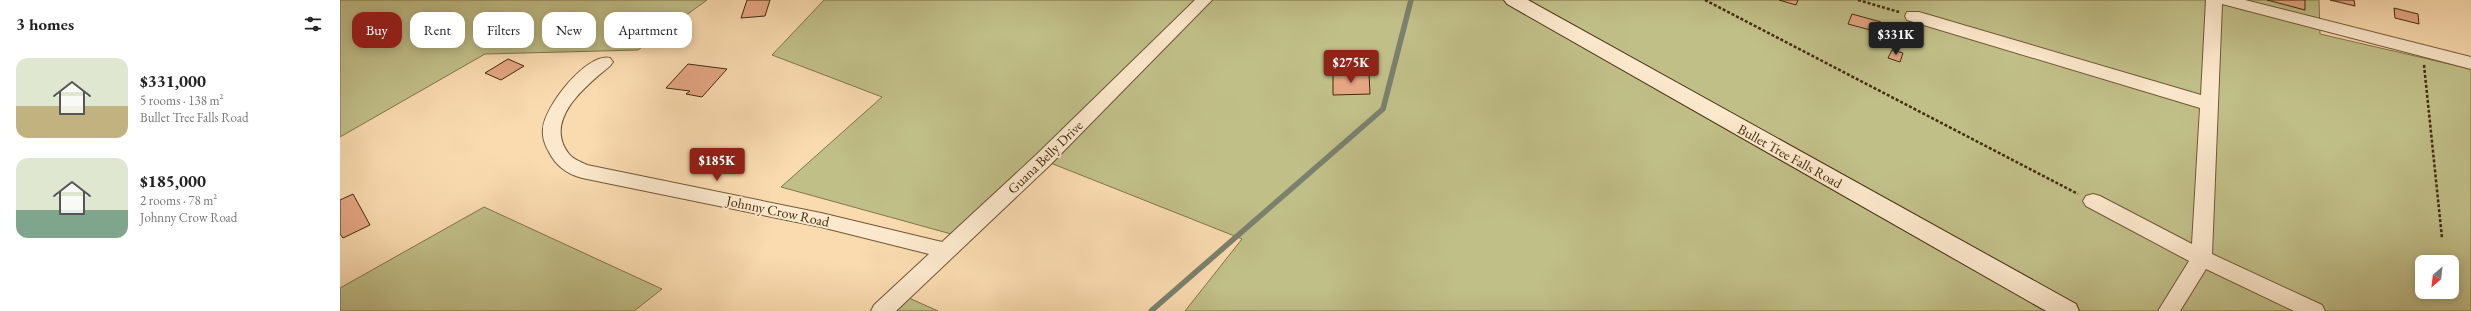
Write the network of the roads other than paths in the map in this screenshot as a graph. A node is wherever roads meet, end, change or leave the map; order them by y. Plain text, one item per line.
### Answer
1 (1204, 0) edge
2 (2214, 0) edge
3 (2225, 0) edge
4 (1519, 3) edge
5 (1913, 16) road end
6 (604, 62) dead end
7 (2471, 63) edge
8 (2209, 104) junction
9 (2093, 201) road end
10 (947, 251) junction
11 (2202, 258) junction
12 (882, 311) edge
13 (2067, 311) edge
14 (2169, 311) edge
15 (2314, 311) edge

1 - 10 street, Guana Belly Drive
2 - 8 street
3 - 7 street
4 - 13 main road, Bullet Tree Falls Road
5 - 8 street
6 - 10 street, Johnny Crow Road
8 - 11 street
9 - 11 street
10 - 12 street, Guana Belly Drive
11 - 14 street
11 - 15 street

